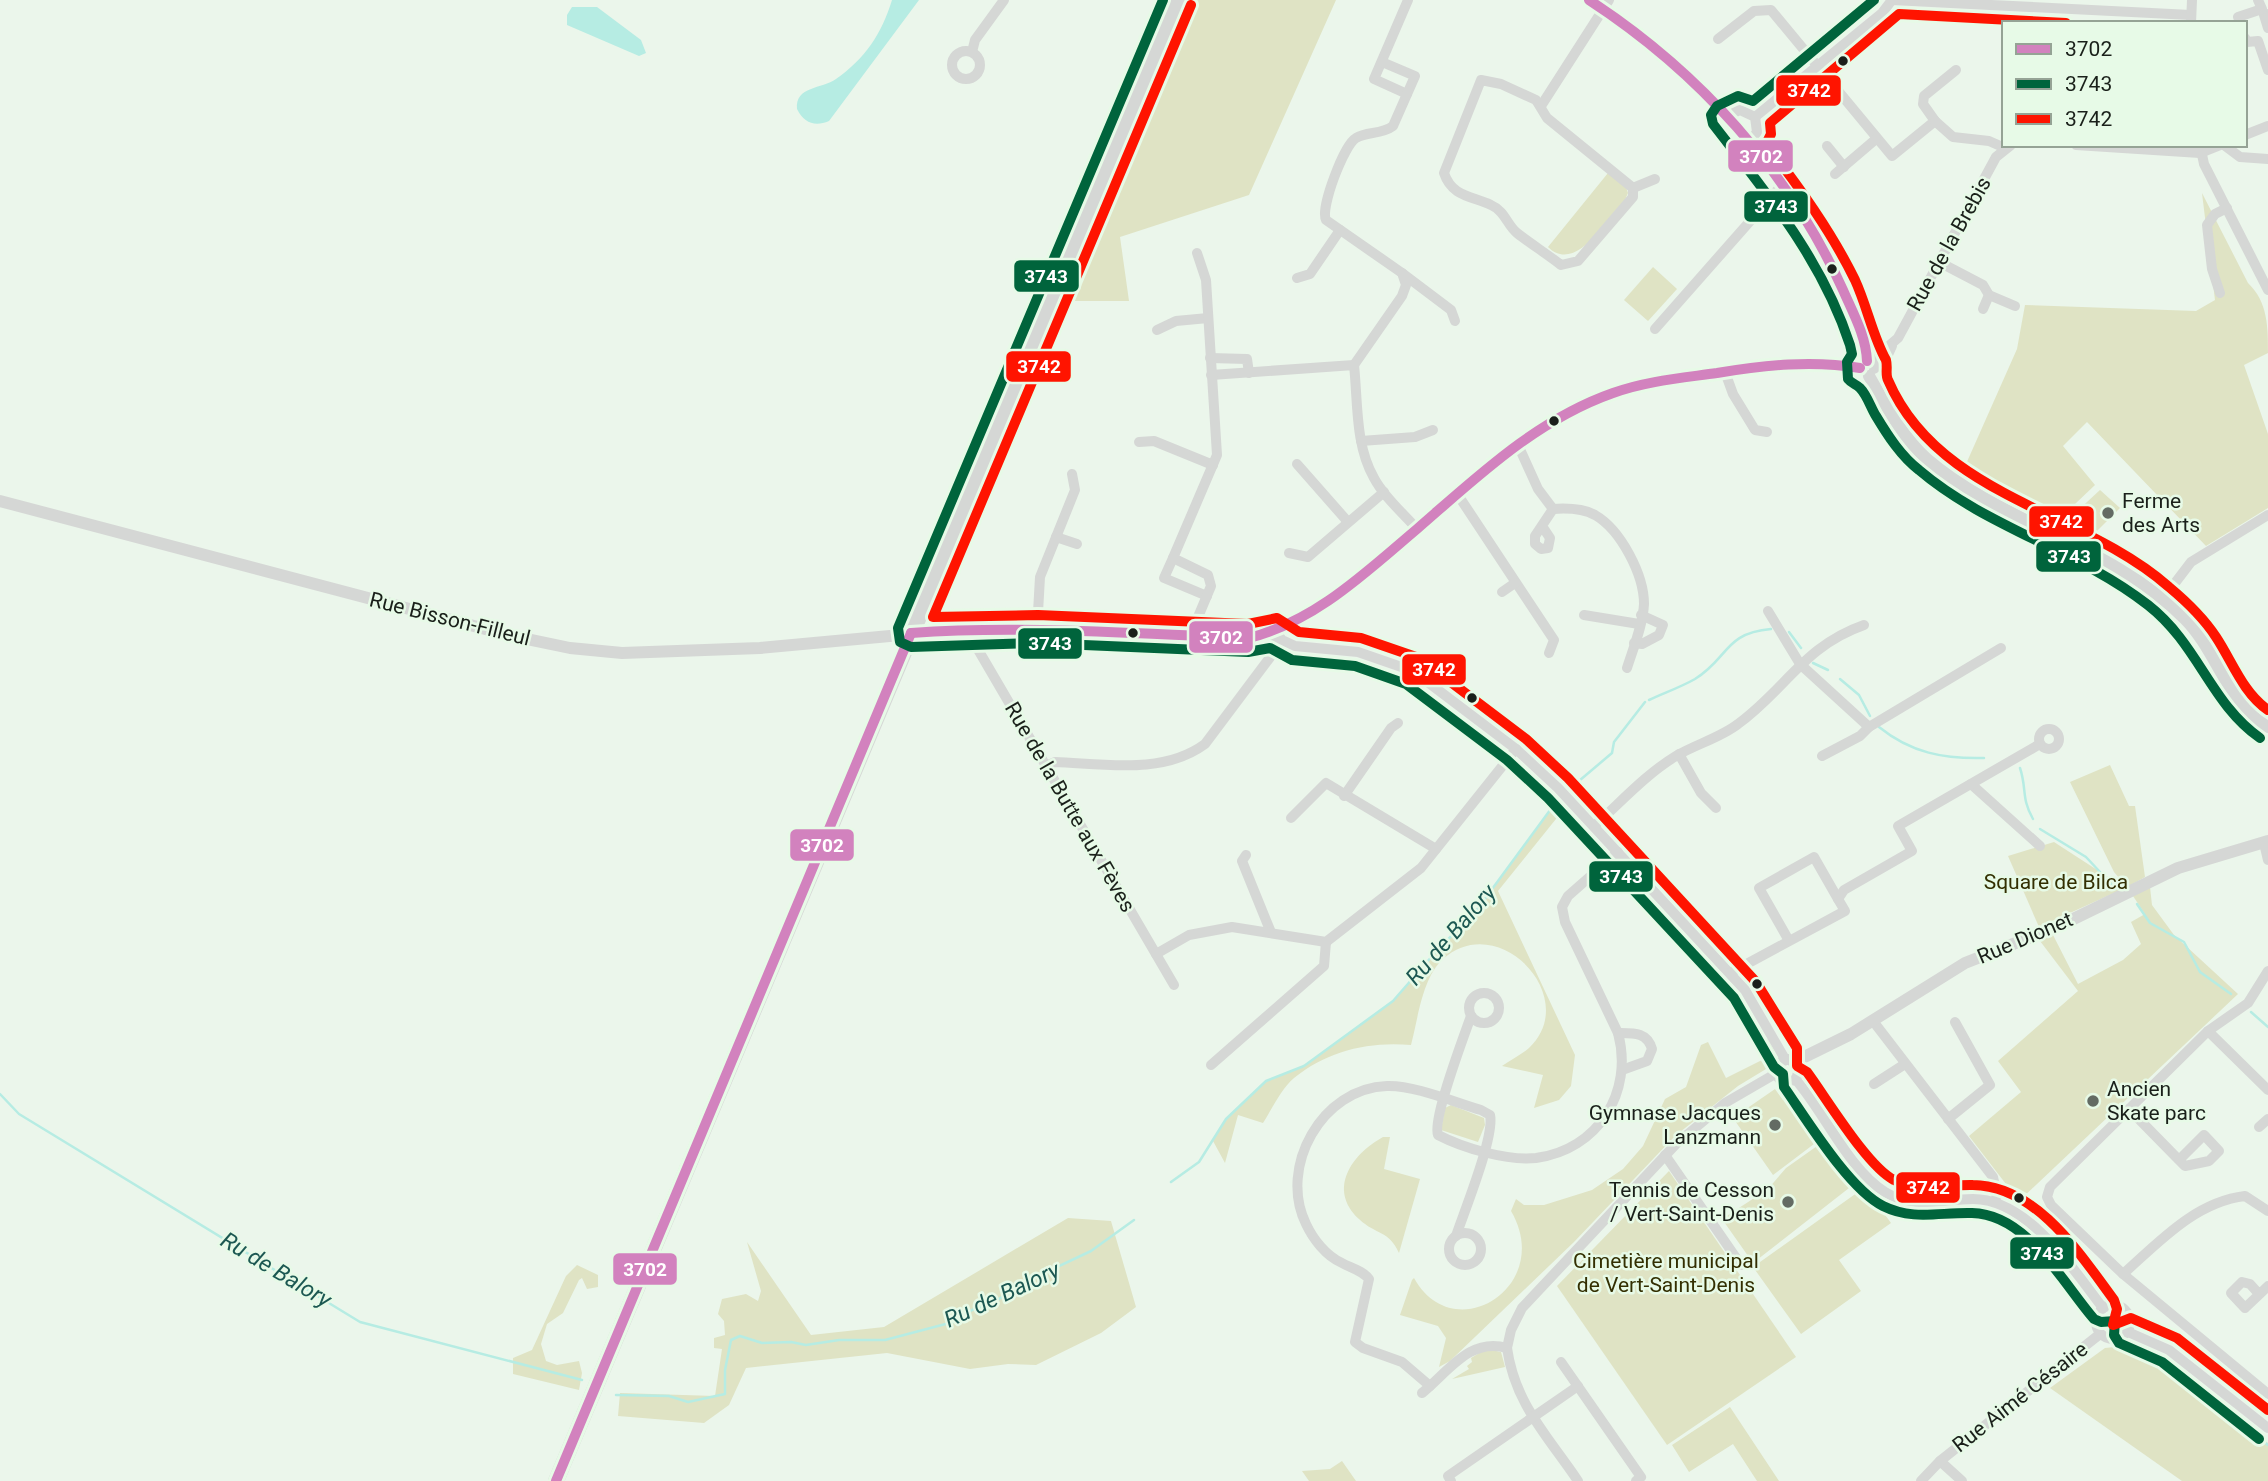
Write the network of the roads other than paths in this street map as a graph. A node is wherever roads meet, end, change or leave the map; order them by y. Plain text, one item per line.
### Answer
1 (1004, 0) edge
2 (1178, 0) edge
3 (1408, 0) edge
4 (1589, 0) edge
5 (1892, 0) edge
6 (2192, 0) edge
7 (1606, 4) edge
8 (2263, 9) edge
9 (2191, 19) edge
10 (2239, 21) edge
11 (2268, 28) edge
12 (1718, 39) dead end
13 (2263, 39) edge
14 (972, 52) dead end
15 (1381, 62) junction
16 (1817, 67) junction
17 (1956, 70) dead end
18 (2268, 70) edge
19 (1407, 94) junction
20 (1541, 106) junction
21 (1725, 117) junction
22 (1755, 117) junction
23 (1936, 121) junction
24 (2268, 125) edge
25 (2247, 134) edge
26 (1876, 139) junction
27 (1748, 144) junction
28 (2002, 144) edge
29 (1826, 146) dead end
30 (2007, 147) edge
31 (2138, 147) edge
32 (2225, 147) edge
33 (2200, 149) edge
34 (2268, 159) edge
35 (1655, 179) dead end
36 (1781, 186) junction
37 (1633, 188) junction
38 (2227, 208) junction
39 (1340, 230) junction
40 (1197, 253) dead end
41 (1939, 262) junction
42 (1402, 273) junction
43 (1297, 278) dead end
44 (2268, 290) edge
45 (2220, 293) dead end
46 (1989, 295) junction
47 (2015, 306) dead end
48 (1983, 309) dead end
49 (1208, 318) junction
50 (1455, 321) dead end
51 (1655, 329) dead end
52 (1157, 330) dead end
53 (1210, 358) junction
54 (1354, 365) junction
55 (1868, 367) junction
56 (1725, 372) junction
57 (1249, 373) junction
58 (1212, 375) junction
59 (1433, 429) dead end
60 (1767, 432) dead end
61 (1361, 441) junction
62 (1139, 442) dead end
63 (1518, 445) junction
64 (1297, 464) dead end
65 (1213, 465) junction
66 (1072, 474) dead end
67 (1384, 492) junction
68 (1458, 495) junction
69 (0, 501) edge
70 (1553, 509) junction
71 (2268, 515) edge
72 (1348, 522) junction
73 (1542, 526) dead end
74 (1417, 528) junction
75 (1056, 537) junction
76 (1077, 544) dead end
77 (1289, 553) dead end
78 (1173, 558) junction
79 (1515, 583) junction
80 (1502, 592) dead end
81 (1207, 596) junction
82 (2162, 600) junction
83 (1768, 611) dead end
84 (1584, 615) dead end
85 (1640, 620) junction
86 (1864, 625) dead end
87 (966, 629) junction
88 (1037, 630) junction
89 (1276, 632) junction
90 (911, 633) junction
91 (1190, 636) junction
92 (1634, 643) junction
93 (2001, 648) dead end
94 (1549, 653) dead end
95 (1800, 664) junction
96 (1627, 668) dead end
97 (1398, 723) dead end
98 (1869, 727) junction
99 (2268, 727) edge
100 (2040, 744) dead end
101 (1516, 749) junction
102 (1679, 754) junction
103 (1822, 757) dead end
104 (1046, 766) junction
105 (1971, 783) junction
106 (1344, 796) junction
107 (1716, 808) dead end
108 (1291, 818) dead end
109 (1594, 826) junction
110 (2266, 842) edge
111 (2040, 846) dead end
112 (1436, 849) junction
113 (1618, 852) junction
114 (1246, 855) dead end
115 (2268, 860) edge
116 (1839, 899) junction
117 (1270, 930) junction
118 (1788, 939) junction
119 (1326, 942) junction
120 (1156, 954) junction
121 (2268, 971) edge
122 (1730, 973) junction
123 (1174, 985) dead end
124 (2264, 988) edge
125 (1471, 1016) dead end
126 (1873, 1021) junction
127 (1955, 1022) dead end
128 (2208, 1031) junction
129 (1618, 1033) junction
130 (1790, 1060) junction
131 (1905, 1064) junction
132 (1211, 1065) dead end
133 (1622, 1070) junction
134 (1775, 1074) junction
135 (1796, 1080) junction
136 (1874, 1084) dead end
137 (1990, 1085) junction
138 (2268, 1090) edge
139 (2000, 1095) dead end
140 (1444, 1099) junction
141 (2129, 1109) junction
142 (1948, 1119) junction
143 (1484, 1151) junction
144 (1665, 1155) junction
145 (2179, 1160) dead end
146 (1995, 1201) junction
147 (2268, 1211) edge
148 (1456, 1236) dead end
149 (1741, 1265) dead end
150 (2123, 1274) junction
151 (2103, 1308) junction
152 (2128, 1332) junction
153 (2100, 1334) junction
154 (1507, 1348) junction
155 (1561, 1362) dead end
156 (1578, 1386) junction
157 (2267, 1393) edge
158 (1533, 1416) junction
159 (2268, 1429) edge
160 (1940, 1461) junction
161 (1958, 1480) edge
162 (556, 1481) edge
163 (1451, 1481) edge
164 (1578, 1481) edge
165 (1636, 1481) edge
166 (1921, 1481) edge

1 - 14 street
2 - 90 main road
3 - 15 street
4 - 7 street
5 - 9 street
5 - 16 street
6 - 9 street
7 - 20 street
7 - 21 street
8 - 10 street
8 - 11 street
12 - 16 street
13 - 18 street
15 - 19 street
15 - 19 street
16 - 22 street
16 - 26 street
17 - 23 street
19 - 39 street
20 - 37 street
20 - 37 street
21 - 22 street
21 - 27 street
22 - 27 street
23 - 26 street
23 - 28 street
24 - 25 street
26 - 29 street
27 - 36 street
30 - 41 street, Rue de la Brebis
31 - 33 street
32 - 34 street
33 - 38 street
35 - 37 street
36 - 51 street
36 - 55 street
38 - 44 street
38 - 45 street
39 - 42 street
39 - 43 street
40 - 49 street
41 - 46 street
41 - 55 street, Rue de la Brebis
42 - 50 street
42 - 54 street
46 - 47 street
46 - 48 street
49 - 52 street
49 - 53 street
53 - 57 street
53 - 58 street
54 - 57 street
54 - 61 street
55 - 56 street
55 - 82 street
56 - 60 street
56 - 63 street
57 - 58 street
58 - 65 street
59 - 61 street
61 - 67 street
62 - 65 street
63 - 68 street
63 - 70 street
64 - 72 street
65 - 78 street
66 - 75 street
67 - 72 street
67 - 74 street
68 - 74 street
68 - 79 street
69 - 90 street, Rue Bisson-Filleul
70 - 73 street
70 - 85 street
71 - 82 street
72 - 77 street
74 - 89 street
75 - 76 street
75 - 88 street
78 - 81 street
78 - 81 street
79 - 80 street
79 - 94 street
81 - 91 street
82 - 99 street
83 - 95 street
84 - 85 street
85 - 92 street
85 - 92 street
86 - 95 street
87 - 88 street, Rue Bisson-Filleul
87 - 90 street, Rue Bisson-Filleul
87 - 104 street, Rue de la Butte aux Fèves
88 - 91 street, Rue Bisson-Filleul
89 - 91 street, Rue Bisson-Filleul
89 - 101 street
89 - 104 street
90 - 162 main road
92 - 96 street
93 - 98 street
95 - 98 street
95 - 102 street
97 - 106 street
98 - 103 street
100 - 105 street
101 - 109 street
101 - 112 street
102 - 107 street
102 - 109 street
104 - 120 street, Rue de la Butte aux Fèves
105 - 111 street
105 - 116 street
106 - 108 street
106 - 112 street
109 - 113 street
110 - 115 street
110 - 126 street, Rue Dionet
112 - 119 street
113 - 122 street
113 - 129 street
114 - 117 street
116 - 118 street
116 - 118 street
117 - 119 street
117 - 120 street
118 - 122 street
119 - 132 street
120 - 123 street, Rue de la Butte aux Fèves
121 - 124 street
122 - 130 street
124 - 128 street
125 - 140 street
126 - 130 street, Rue Dionet
126 - 131 street
127 - 137 street
128 - 138 street
128 - 141 street
129 - 133 street
129 - 133 street
130 - 134 street
130 - 135 street
131 - 136 street
131 - 142 street
133 - 143 street
134 - 135 street
134 - 144 street
135 - 146 street
137 - 139 street
137 - 142 street
140 - 143 street
140 - 143 street
140 - 154 street
141 - 145 street
141 - 150 street
142 - 146 street
143 - 148 street
144 - 149 street
144 - 154 street
146 - 151 street
147 - 150 street
150 - 157 street
151 - 152 street
151 - 153 street
152 - 153 street
152 - 159 street
153 - 160 street, Rue Aimé Césaire
154 - 158 street
155 - 156 street
156 - 158 street
156 - 165 street
158 - 163 street
158 - 164 street
160 - 161 street, Rue Aimé Césaire
160 - 166 street, Rue Aimé Césaire

